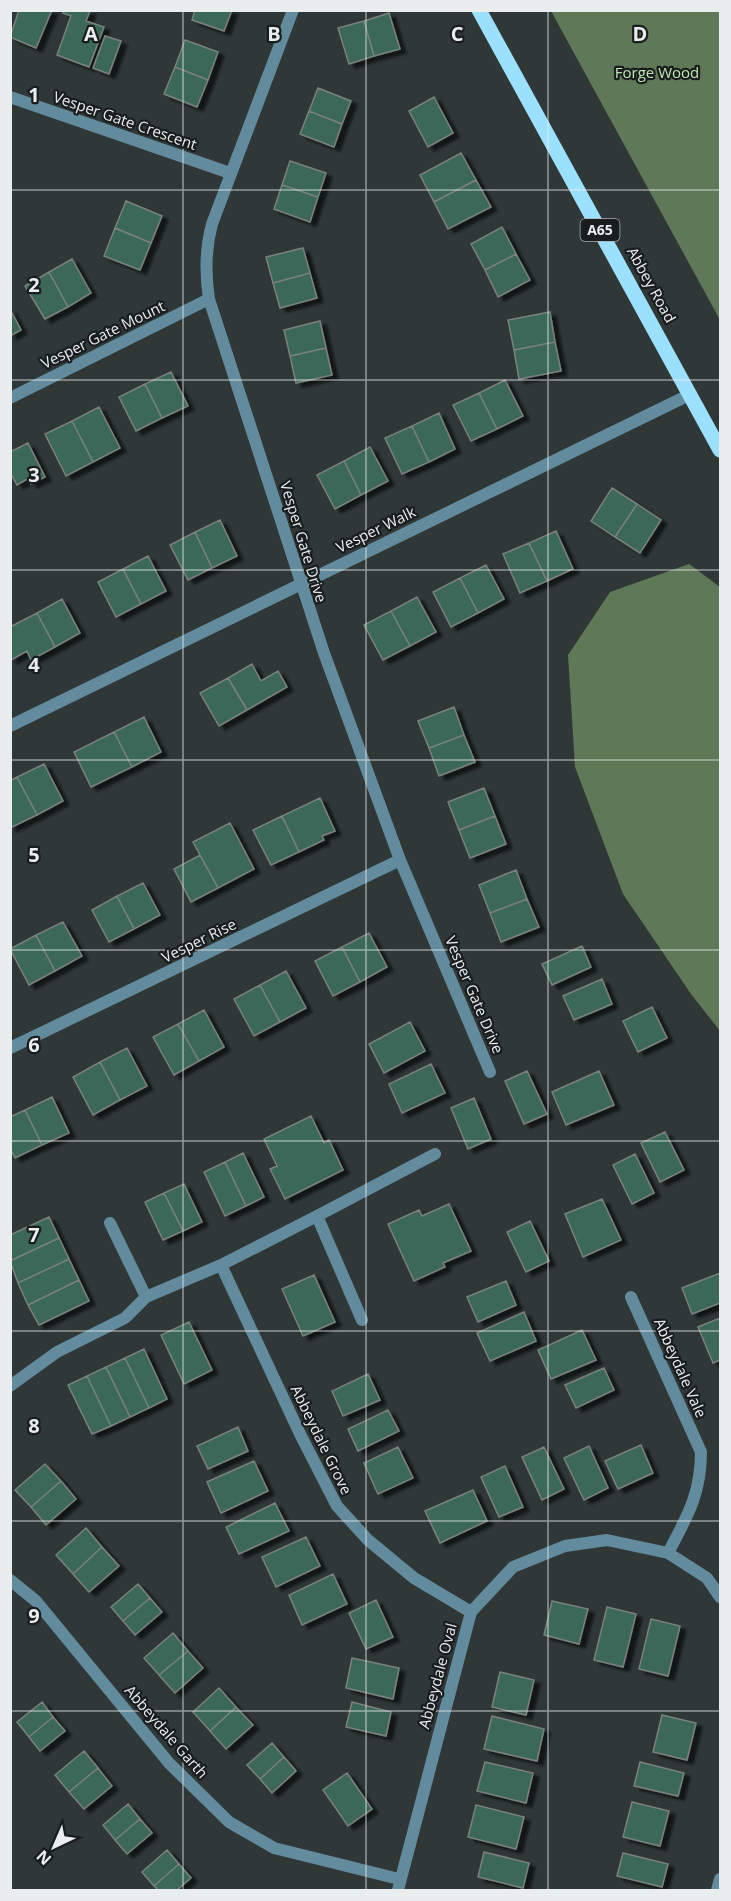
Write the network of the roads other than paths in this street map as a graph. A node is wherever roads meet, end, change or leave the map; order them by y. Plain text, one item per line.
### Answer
1 (293, 10) edge
2 (479, 10) edge
3 (10, 97) edge
4 (230, 173) junction
5 (209, 299) junction
6 (691, 394) junction
7 (10, 398) edge
8 (720, 450) edge
9 (299, 584) junction
10 (10, 726) edge
11 (400, 861) junction
12 (10, 1048) edge
13 (490, 1072) dead end
14 (435, 1154) dead end
15 (317, 1216) junction
16 (110, 1223) dead end
17 (221, 1265) junction
18 (631, 1296) dead end
19 (146, 1297) junction
20 (362, 1320) dead end
21 (10, 1386) edge
22 (668, 1553) junction
23 (10, 1580) edge
24 (720, 1597) edge
25 (471, 1612) junction
26 (720, 1879) edge
27 (399, 1885) edge
28 (717, 1890) edge

1 - 4 street, Vesper Gate Drive
2 - 6 main road, Abbey Road / A65
3 - 4 street, Vesper Gate Crescent
4 - 5 street, Vesper Gate Drive
5 - 7 street, Vesper Gate Mount
5 - 9 street, Vesper Gate Drive
6 - 8 main road, Abbey Road / A65
6 - 9 street, Vesper Walk
9 - 10 street, Vesper Walk
9 - 11 street, Vesper Gate Drive
11 - 12 street, Vesper Rise
11 - 13 street, Vesper Gate Drive
14 - 15 street
15 - 17 street
15 - 20 street
16 - 19 street
17 - 19 street
17 - 25 street, Abbeydale Grove
18 - 22 street, Abbeydale Vale
19 - 21 street
22 - 24 street, Abbeydale Oval
22 - 25 street, Abbeydale Oval
23 - 27 street, Abbeydale Garth
25 - 27 street, Abbeydale Oval
26 - 28 street

